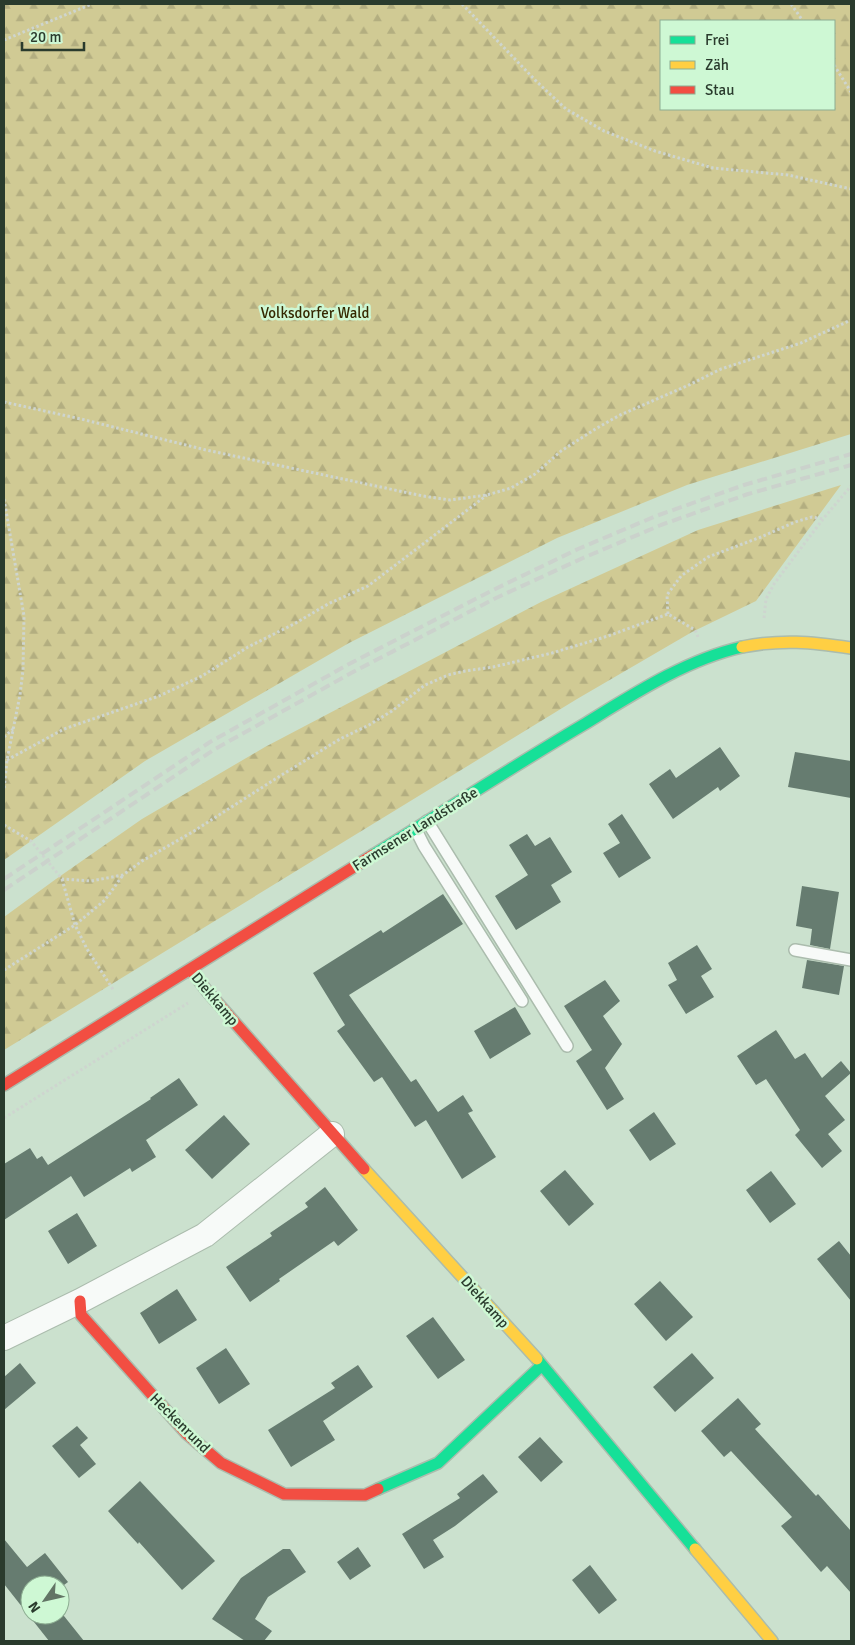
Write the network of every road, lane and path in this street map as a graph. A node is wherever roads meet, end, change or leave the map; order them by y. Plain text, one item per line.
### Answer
1 (92, 4) edge
2 (462, 4) edge
3 (791, 4) edge
4 (802, 20) edge
5 (4, 40) edge
6 (835, 67) edge
7 (851, 92) edge
8 (851, 189) edge
9 (851, 320) edge
10 (4, 402) edge
11 (851, 486) edge
12 (487, 494) junction
13 (4, 499) edge
14 (824, 519) junction
15 (668, 614) junction
16 (763, 643) junction
17 (851, 648) edge
18 (707, 659) junction
19 (14, 729) junction
20 (4, 737) edge
21 (7, 760) junction
22 (4, 790) edge
23 (427, 821) junction
24 (4, 825) edge
25 (415, 828) junction
26 (123, 875) junction
27 (62, 879) junction
28 (75, 925) junction
29 (795, 950) dead end
30 (851, 960) edge
31 (190, 969) junction
32 (4, 970) edge
33 (522, 1001) dead end
34 (126, 1009) junction
35 (567, 1046) dead end
36 (4, 1086) edge
37 (332, 1134) junction
38 (80, 1301) junction
39 (4, 1338) edge
40 (542, 1365) junction
41 (772, 1641) edge

1 - 5 path
2 - 8 path
3 - 4 path
6 - 7 path
9 - 12 path
10 - 12 path
11 - 14 path
12 - 21 path
13 - 19 path
14 - 15 path
14 - 16 path
15 - 18 path
15 - 26 path
16 - 17 street, Farmsener Landstraße
16 - 18 street, Farmsener Landstraße
18 - 23 street, Farmsener Landstraße
19 - 20 path
19 - 21 path
21 - 22 path
23 - 25 street, Farmsener Landstraße
23 - 35 lane
24 - 27 path
25 - 31 street, Farmsener Landstraße
25 - 33 lane
26 - 27 path
26 - 28 path
27 - 28 path
28 - 32 path
28 - 34 path
29 - 30 lane
31 - 34 street, Farmsener Landstraße
31 - 37 street, Diekkamp
34 - 36 street, Farmsener Landstraße
37 - 38 street
37 - 40 street, Diekkamp
38 - 39 street
38 - 40 street, Heckenrund
40 - 41 street, Diekkamp

